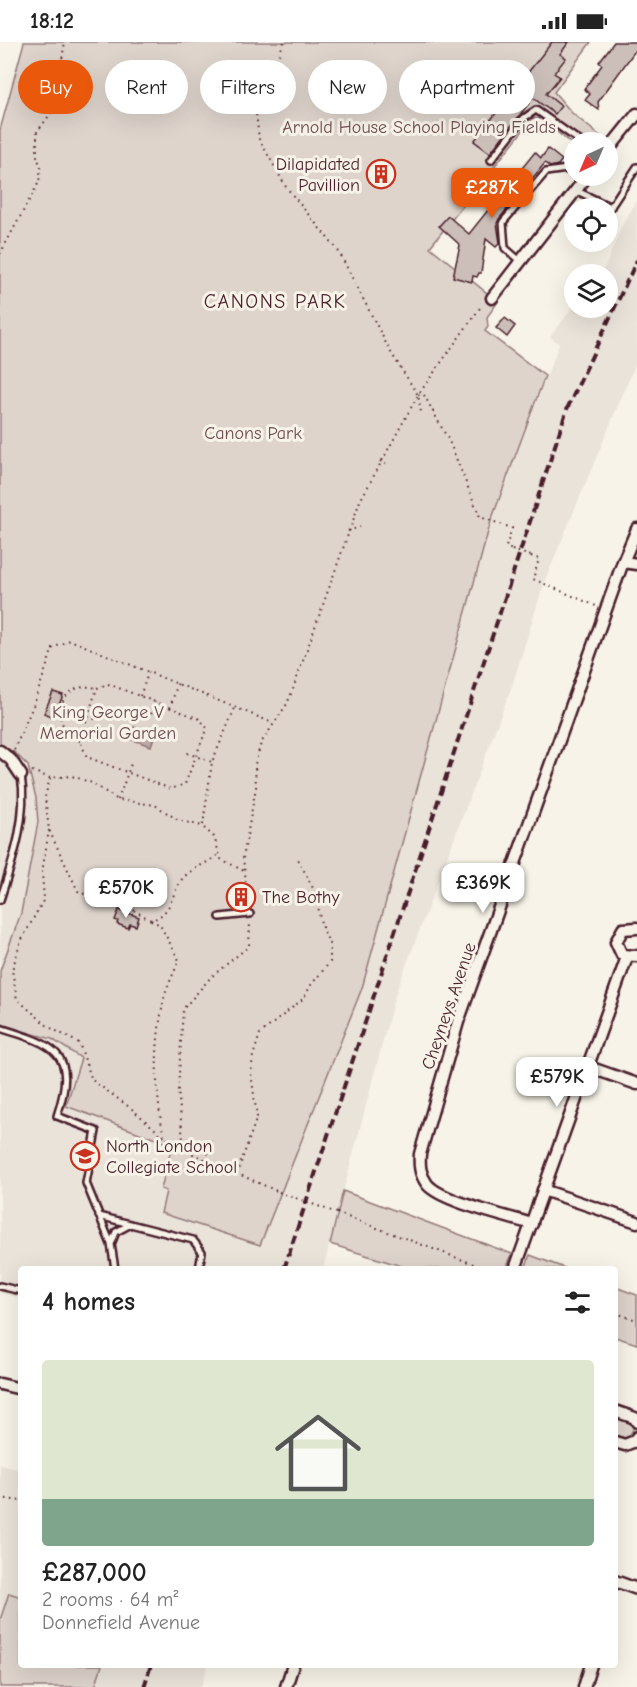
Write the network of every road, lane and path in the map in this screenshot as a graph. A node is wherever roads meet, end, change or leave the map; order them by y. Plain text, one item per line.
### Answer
1 (65, 42) edge
2 (284, 42) edge
3 (637, 114) edge
4 (568, 132) edge
5 (618, 138) edge
6 (491, 160) dead end
7 (637, 166) edge
8 (564, 169) edge
9 (574, 186) edge
10 (586, 186) edge
11 (598, 198) edge
12 (616, 198) edge
13 (0, 254) edge
14 (520, 261) junction
15 (492, 298) joint
16 (418, 395) junction
17 (421, 412) dead end
18 (380, 461) junction
19 (386, 464) dead end
20 (360, 526) dead end
21 (348, 531) junction
22 (636, 533) edge
23 (623, 562) junction
24 (637, 564) edge
25 (607, 610) junction
26 (149, 671) junction
27 (178, 682) junction
28 (97, 688) junction
29 (140, 696) junction
30 (155, 702) junction
31 (170, 708) junction
32 (235, 708) junction
33 (151, 714) dead end
34 (88, 717) junction
35 (98, 720) dead end
36 (273, 723) junction
37 (80, 741) junction
38 (0, 751) edge
39 (187, 753) dead end
40 (197, 756) junction
41 (132, 761) dead end
42 (212, 762) junction
43 (17, 768) junction
44 (128, 773) junction
45 (50, 778) junction
46 (118, 800) junction
47 (202, 826) junction
48 (49, 830) junction
49 (218, 855) junction
50 (297, 856) dead end
51 (244, 871) junction
52 (0, 900) edge
53 (250, 914) junction
54 (220, 917) dead end
55 (151, 920) junction
56 (637, 928) edge
57 (632, 957) edge
58 (0, 1028) edge
59 (586, 1066) junction
60 (637, 1084) edge
61 (164, 1137) junction
62 (212, 1138) dead end
63 (184, 1150) junction
64 (206, 1160) junction
65 (237, 1174) junction
66 (543, 1190) junction
67 (99, 1216) junction
68 (637, 1222) edge
69 (133, 1224) junction
70 (532, 1224) junction
71 (111, 1244) junction
72 (115, 1266) edge
73 (200, 1266) edge
74 (480, 1266) edge
75 (515, 1266) edge
76 (0, 1286) edge
77 (18, 1290) edge
78 (618, 1313) edge
79 (637, 1320) edge
80 (0, 1384) edge
81 (18, 1388) edge
82 (618, 1412) edge
83 (637, 1422) edge
84 (637, 1437) edge
85 (618, 1443) edge
86 (0, 1498) edge
87 (18, 1501) edge
88 (618, 1585) edge
89 (637, 1589) edge
90 (292, 1668) edge
91 (590, 1668) edge
92 (286, 1687) edge
93 (584, 1687) edge

1 - 13 path
2 - 16 path
3 - 5 street
4 - 6 lane
7 - 12 lane
8 - 14 lane
9 - 14 street
10 - 11 lane
14 - 15 street
15 - 16 path
16 - 17 path
16 - 18 path
16 - 25 path, bridge
18 - 19 path
18 - 21 path
20 - 21 path
21 - 36 path
22 - 23 street, Cheyneys Avenue
23 - 24 street
23 - 25 street, Cheyneys Avenue
25 - 70 street, Cheyneys Avenue
26 - 27 path
26 - 29 path
26 - 43 path
27 - 31 path
27 - 32 path
28 - 29 path
28 - 34 path
28 - 37 path
29 - 30 path
30 - 31 path
30 - 33 path
31 - 40 path
32 - 36 path
32 - 42 path
34 - 35 path
34 - 37 path
36 - 51 path
37 - 44 path
38 - 43 street
39 - 40 path
40 - 42 path
40 - 44 path
41 - 44 path
42 - 47 path
43 - 45 path
43 - 52 lane
44 - 46 path
45 - 46 path
45 - 48 path
46 - 47 path
47 - 49 path
48 - 55 path
48 - 61 path
49 - 51 path
49 - 55 path
50 - 65 path
51 - 53 path
53 - 54 lane
53 - 63 path
55 - 61 path
56 - 57 street
57 - 59 street
58 - 67 lane
59 - 60 street
59 - 66 street
61 - 63 path
62 - 64 path
63 - 64 path
64 - 65 path
65 - 74 path, bridge
66 - 68 street
66 - 70 street
67 - 69 lane
67 - 71 lane
69 - 71 lane
69 - 73 lane
70 - 75 street
71 - 72 lane
76 - 77 lane
78 - 79 path
80 - 81 street
82 - 83 street
84 - 85 street
86 - 87 path
88 - 89 street
90 - 92 street
91 - 93 street

